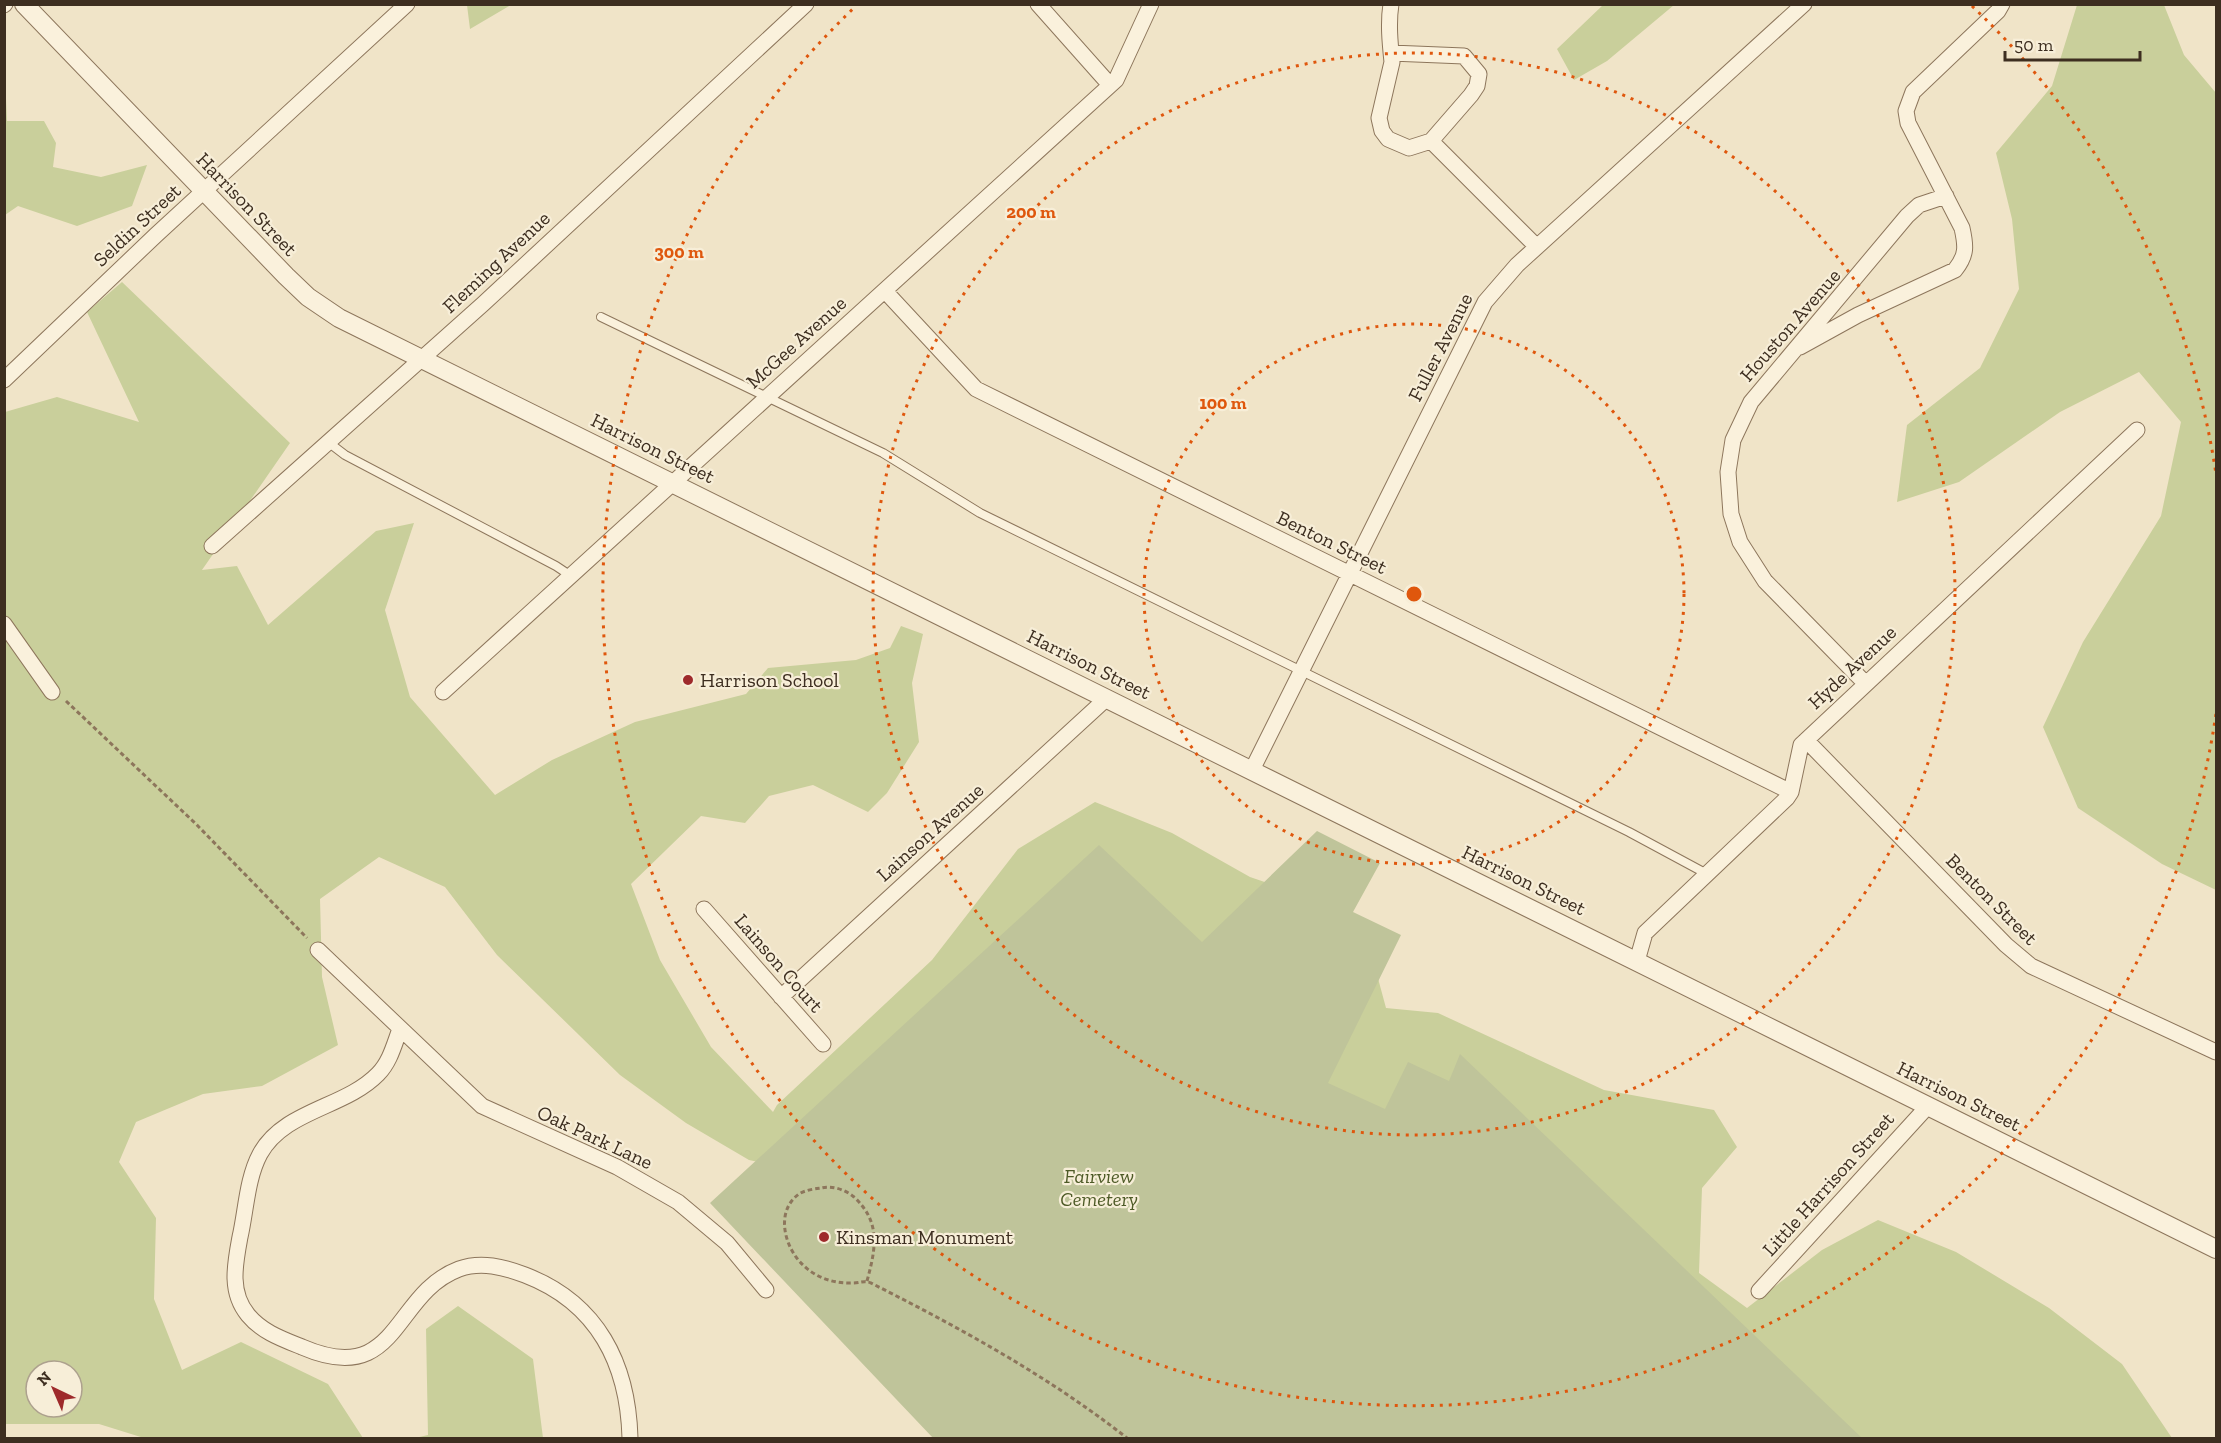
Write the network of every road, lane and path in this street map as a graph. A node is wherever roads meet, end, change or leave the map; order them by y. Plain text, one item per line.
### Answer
1 (24, 4) edge
2 (407, 4) edge
3 (806, 4) edge
4 (1038, 4) edge
5 (1151, 4) edge
6 (1391, 4) edge
7 (1804, 4) edge
8 (2002, 4) edge
9 (1391, 53) junction
10 (1110, 85) junction
11 (1431, 141) junction
12 (203, 191) junction
13 (1946, 196) junction
14 (1537, 247) junction
15 (885, 291) junction
16 (601, 317) dead end
17 (1797, 348) junction
18 (421, 359) junction
19 (4, 380) edge
20 (768, 396) junction
21 (2137, 430) dead end
22 (327, 441) junction
23 (674, 483) junction
24 (212, 546) dead end
25 (1350, 573) junction
26 (571, 576) junction
27 (4, 624) edge
28 (1301, 670) junction
29 (1865, 683) junction
30 (52, 692) joint
31 (443, 692) dead end
32 (1107, 698) junction
33 (1806, 740) junction
34 (1252, 770) junction
35 (1791, 792) junction
36 (1707, 874) junction
37 (704, 909) dead end
38 (318, 950) joint
39 (1636, 961) junction
40 (781, 997) junction
41 (400, 1029) junction
42 (823, 1044) dead end
43 (2217, 1052) edge
44 (1928, 1106) junction
45 (2217, 1250) edge
46 (867, 1281) junction
47 (766, 1290) dead end
48 (1759, 1291) dead end
49 (630, 1438) edge
50 (1127, 1438) edge

1 - 12 street, Harrison Street
2 - 12 street, Seldin Street
3 - 18 street, Fleming Avenue
4 - 10 street
5 - 10 street, McGee Avenue
6 - 9 street
7 - 14 street, Fuller Avenue
8 - 13 street
9 - 11 street
9 - 11 street
10 - 15 street, McGee Avenue
11 - 14 street
12 - 18 street, Harrison Street
12 - 19 street, Seldin Street
13 - 17 street, Houston Avenue
13 - 17 street
14 - 25 street, Fuller Avenue
15 - 20 street, McGee Avenue
15 - 25 street, Benton Street
16 - 20 lane
17 - 29 street, Houston Avenue
18 - 22 street, Fleming Avenue
18 - 23 street, Harrison Street
20 - 23 street, McGee Avenue
20 - 28 lane
21 - 29 street, Hyde Avenue
22 - 24 street, Fleming Avenue
22 - 26 lane
23 - 26 street, McGee Avenue
23 - 32 street, Harrison Street
25 - 28 street, Fuller Avenue
25 - 35 street, Benton Street
26 - 31 street, McGee Avenue
27 - 30 street
28 - 34 street, Fuller Avenue
28 - 36 lane
29 - 33 street, Hyde Avenue
30 - 38 path
32 - 34 street, Harrison Street
32 - 40 street, Lainson Avenue
33 - 35 street, Hyde Avenue
33 - 43 street, Benton Street
34 - 39 street, Harrison Street
35 - 36 street
36 - 39 street
37 - 40 street, Lainson Court
38 - 41 street, Oak Park Lane
39 - 44 street, Harrison Street
40 - 42 street, Lainson Court
41 - 47 street, Oak Park Lane
41 - 49 street
44 - 45 street, Harrison Street
44 - 48 street, Little Harrison Street
46 - 46 path
46 - 50 path

